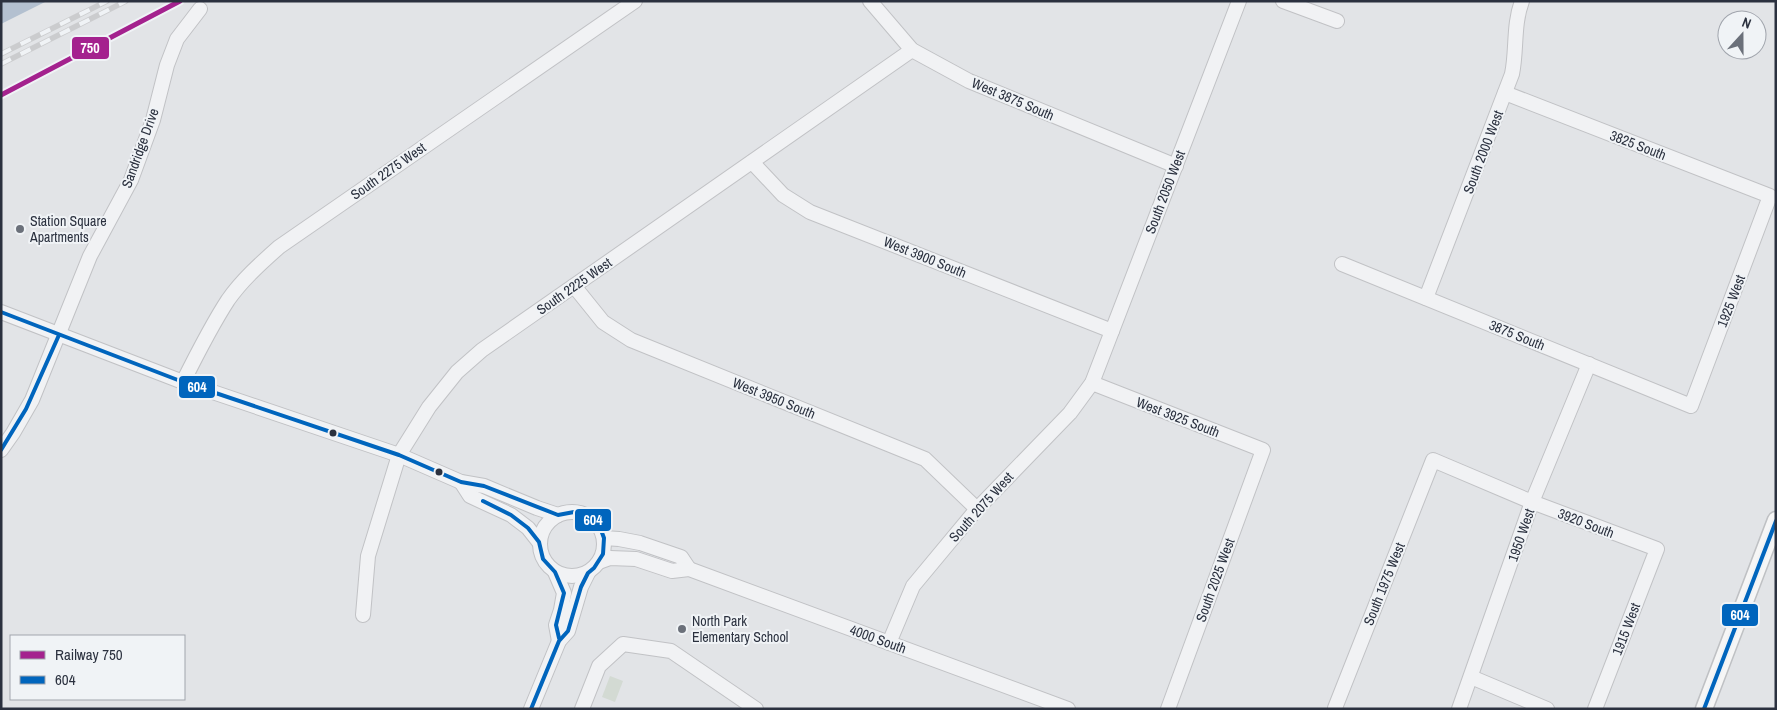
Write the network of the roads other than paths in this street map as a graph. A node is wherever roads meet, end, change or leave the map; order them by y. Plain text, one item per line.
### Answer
1 (635, 1) edge
2 (870, 1) edge
3 (1239, 1) edge
4 (1283, 1) edge
5 (1522, 1) edge
6 (200, 9) dead end
7 (1337, 21) dead end
8 (912, 50) junction
9 (1505, 93) junction
10 (752, 162) junction
11 (1176, 166) junction
12 (1770, 196) joint
13 (1342, 264) dead end
14 (574, 286) junction
15 (1426, 298) junction
16 (1, 312) edge
17 (1112, 331) junction
18 (59, 335) junction
19 (1589, 364) junction
20 (183, 382) junction
21 (1092, 383) junction
22 (1692, 406) joint
23 (1, 450) edge
24 (1263, 450) joint
25 (399, 455) junction
26 (1433, 460) joint
27 (462, 482) junction
28 (1532, 502) junction
29 (977, 509) junction
30 (558, 515) junction
31 (1776, 520) edge
32 (604, 538) junction
33 (539, 542) junction
34 (1657, 550) joint
35 (599, 562) junction
36 (689, 569) junction
37 (555, 572) junction
38 (588, 573) junction
39 (363, 615) dead end
40 (559, 641) junction
41 (889, 643) junction
42 (1471, 677) junction
43 (1335, 708) edge
44 (531, 709) edge
45 (582, 709) edge
46 (756, 709) edge
47 (1068, 709) edge
48 (1168, 709) edge
49 (1459, 709) edge
50 (1546, 709) edge
51 (1595, 709) edge
52 (1704, 709) edge

1 - 20 street, South 2275 West
2 - 8 street, West 3875 South
3 - 11 street, South 2050 West
4 - 7 street
5 - 9 street, South 2000 West
6 - 18 street, Sandridge Drive
8 - 10 street, South 2225 West
8 - 11 street, West 3875 South
9 - 12 street, 3825 South
9 - 15 street, South 2000 West
10 - 14 street, South 2225 West
10 - 17 street, West 3900 South
11 - 17 street, South 2050 West
12 - 22 street, 1925 West
13 - 15 street, 3875 South
14 - 25 street, South 2225 West
14 - 29 street, West 3950 South
15 - 19 street, 3875 South
16 - 18 street
17 - 21 street, South 2050 West
18 - 20 street
18 - 23 street, Sandridge Drive
19 - 22 street, 3875 South
19 - 28 street, 1950 West
20 - 25 street
21 - 24 street, West 3925 South
21 - 29 street, South 2075 West
24 - 48 street, South 2025 West
25 - 27 street
25 - 39 street, South 2225 West
26 - 28 street, 3920 South
26 - 43 street, South 1975 West
27 - 30 street
27 - 33 street
28 - 34 street, 3920 South
28 - 42 street, 1950 West
29 - 41 street, South 2075 West
30 - 32 street
30 - 33 street
31 - 52 main road
32 - 35 street
32 - 36 street, 4000 South
33 - 37 street
34 - 51 street, 1915 West
35 - 36 street, 4000 South
35 - 38 street
36 - 41 street, 4000 South
37 - 38 street
37 - 40 street
38 - 40 street
40 - 44 street
41 - 47 street, 4000 South
42 - 49 street, 1950 West
42 - 50 street
45 - 46 street

